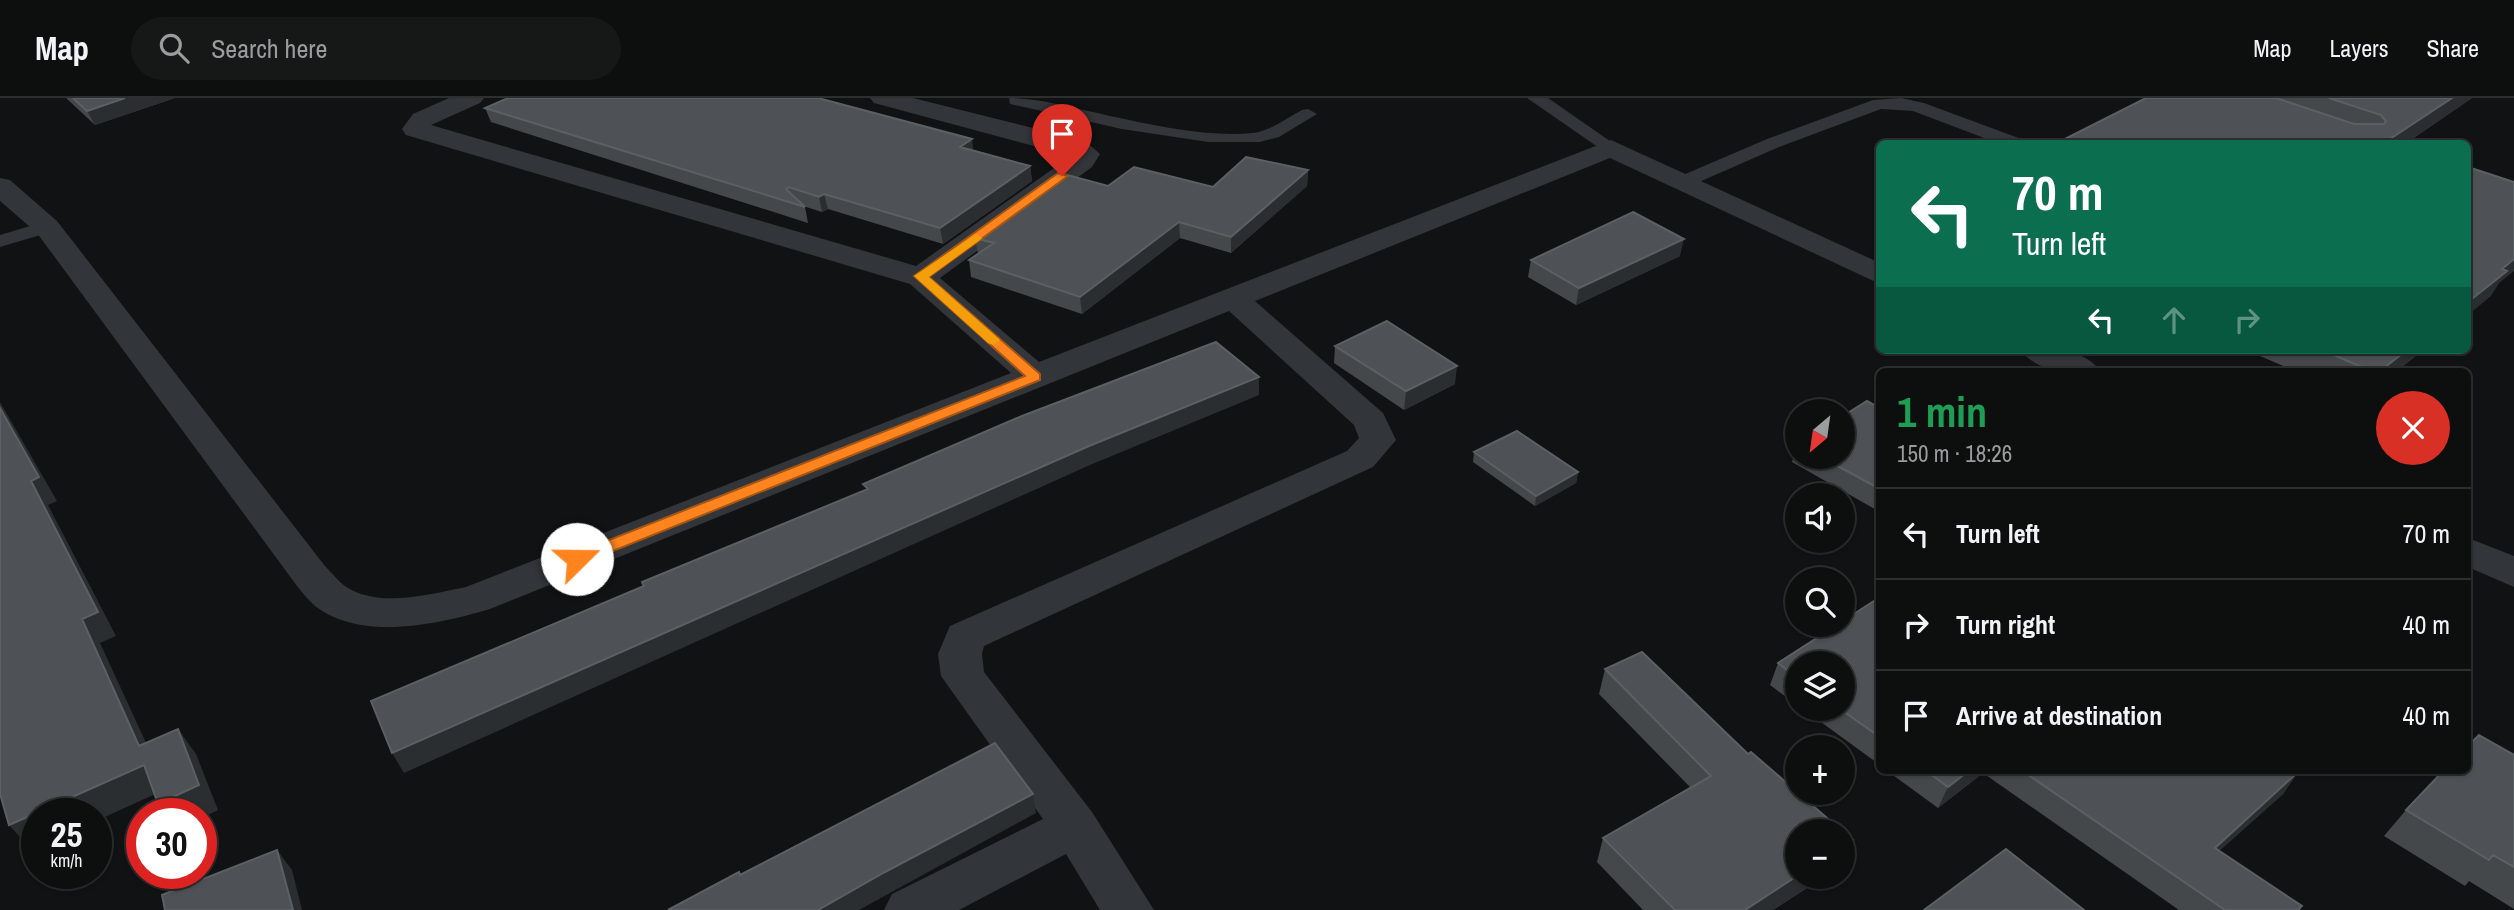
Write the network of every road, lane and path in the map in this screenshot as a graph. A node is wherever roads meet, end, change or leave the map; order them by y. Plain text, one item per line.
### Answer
1 (471, 98) edge
2 (883, 98) edge
3 (1536, 98) edge
4 (1015, 99) edge
5 (1308, 114) dead end
6 (2007, 140) edge
7 (1611, 148) junction
8 (1683, 182) junction
9 (0, 186) edge
10 (47, 228) junction
11 (0, 241) edge
12 (1876, 273) edge
13 (921, 276) junction
14 (1233, 299) junction
15 (2047, 354) edge
16 (2077, 368) edge
17 (1035, 377) junction
18 (2471, 552) edge
19 (2514, 573) edge
20 (1076, 826) junction
21 (910, 910) edge
22 (1128, 910) edge

1 - 13 street
2 - 13 street
3 - 7 lane
4 - 5 lane
6 - 8 lane
7 - 8 street
7 - 14 street
8 - 12 street
9 - 10 street
10 - 11 lane
10 - 17 street
13 - 17 street
14 - 17 street
14 - 20 street
15 - 16 street
18 - 19 street
20 - 21 street
20 - 22 street

